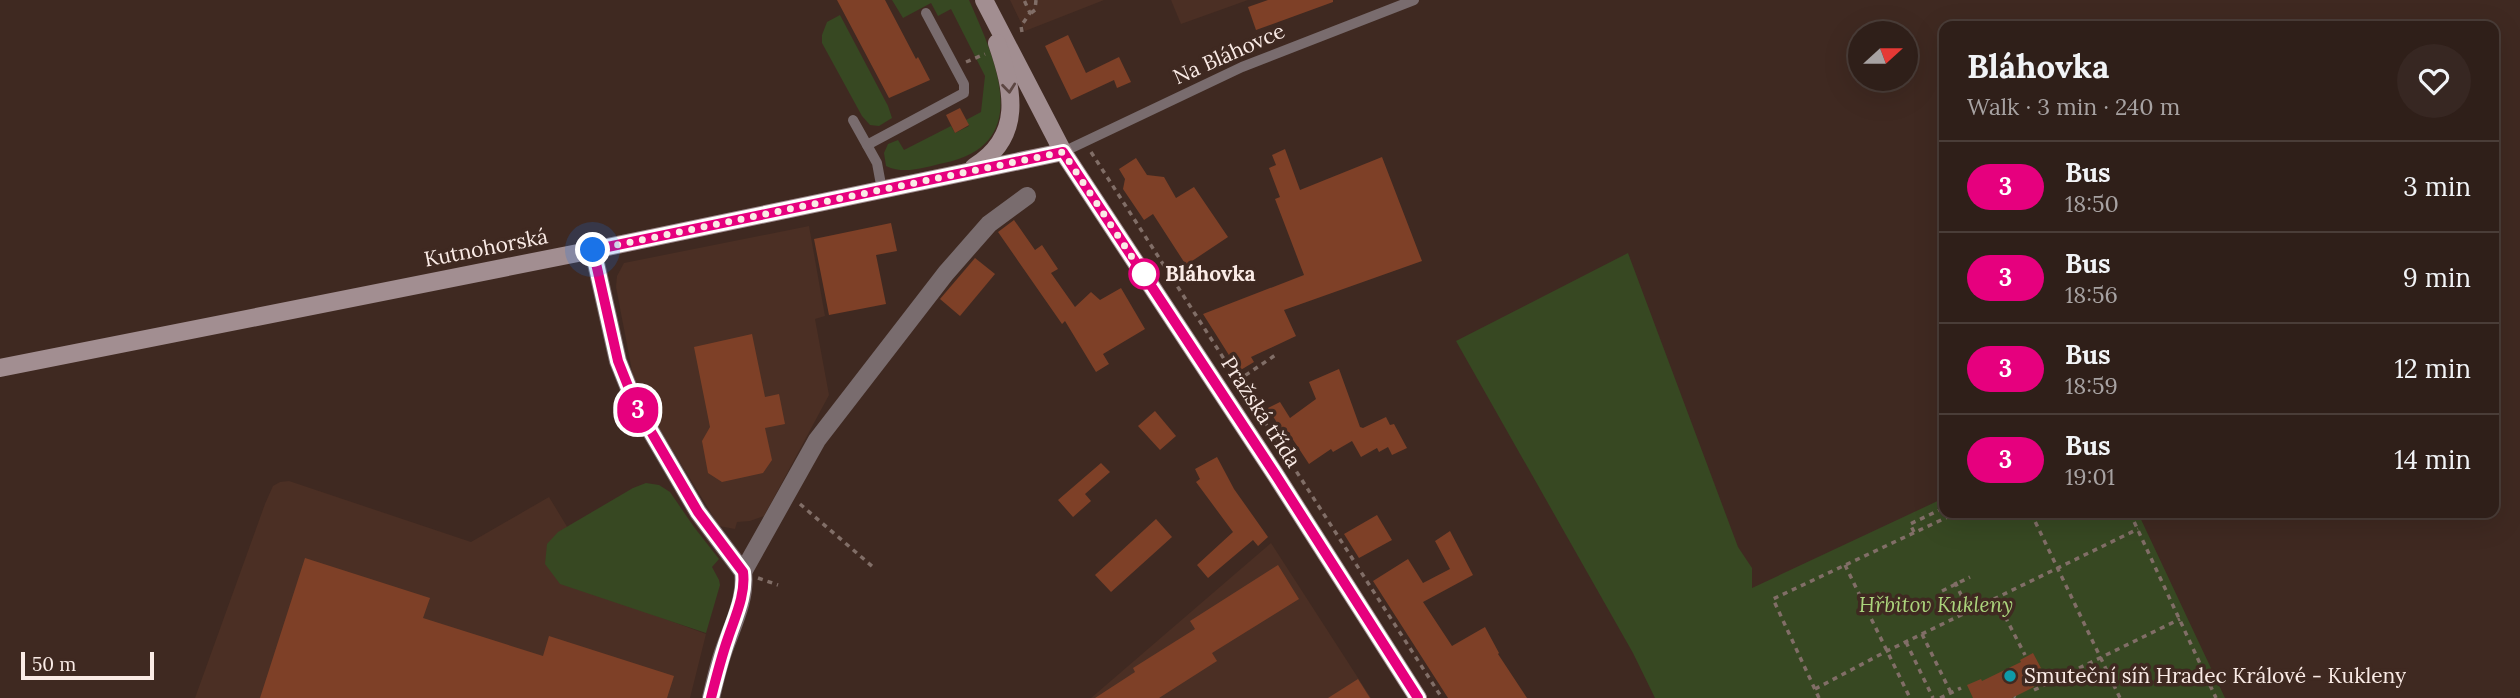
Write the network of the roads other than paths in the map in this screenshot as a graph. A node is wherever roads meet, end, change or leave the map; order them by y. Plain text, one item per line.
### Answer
1 (984, 0) edge
2 (1414, 0) edge
3 (926, 13) dead end
4 (853, 120) dead end
5 (867, 145) junction
6 (1063, 152) junction
7 (954, 175) junction
8 (882, 190) junction
9 (1027, 196) dead end
10 (593, 250) junction
11 (0, 368) edge
12 (743, 572) junction
13 (711, 698) edge
14 (1418, 698) edge

1 - 6 main road, Pražská třída
1 -> 7 main road
2 - 6 lane, Na Bláhovce
3 - 5 lane
4 - 5 lane
5 - 8 lane
6 - 7 main road, Kutnohorská
6 - 14 main road, Pražská třída
7 - 8 main road, Kutnohorská
8 - 10 main road, Kutnohorská
9 - 12 street
10 - 11 main road, Kutnohorská
10 - 12 street
12 - 13 street

